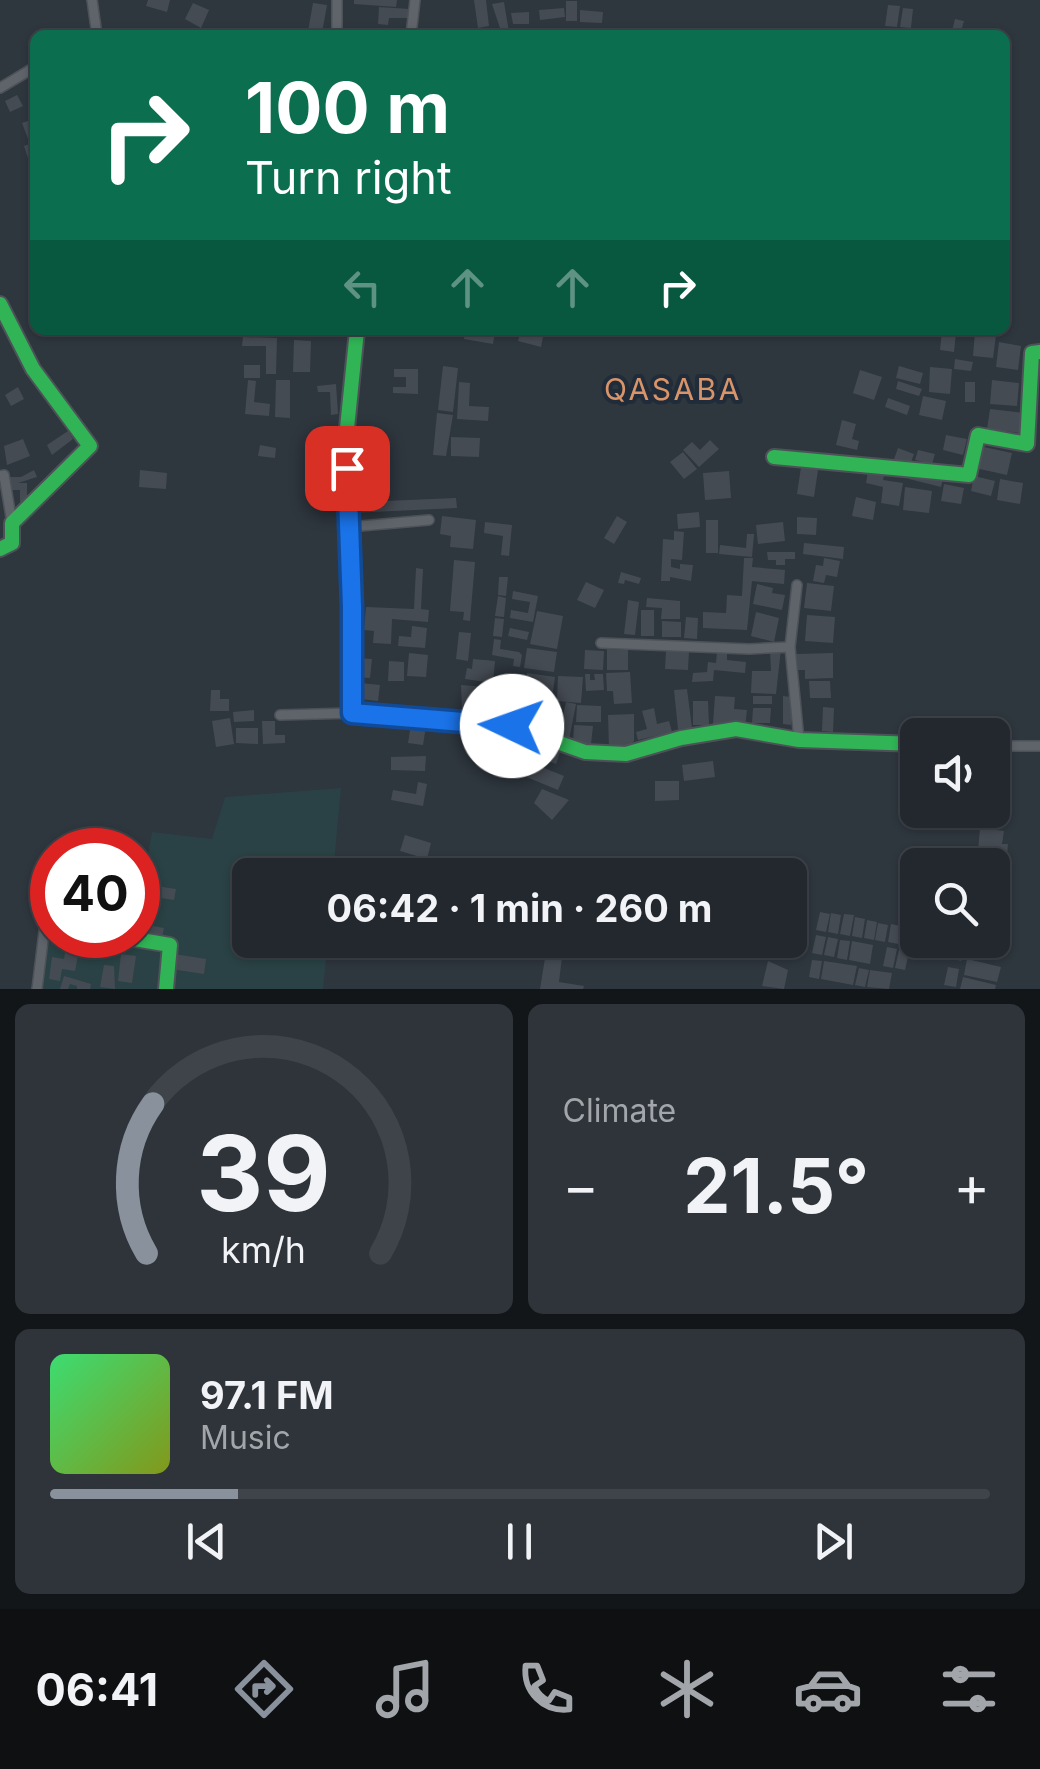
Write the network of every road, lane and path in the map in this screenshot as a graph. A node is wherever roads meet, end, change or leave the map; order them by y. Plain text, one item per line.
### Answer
1 (92, 0) edge
2 (337, 0) edge
3 (415, 0) edge
4 (97, 30) edge
5 (337, 30) edge
6 (412, 30) edge
7 (30, 70) edge
8 (0, 88) edge
9 (0, 304) edge
10 (356, 335) edge
11 (1040, 352) edge
12 (774, 457) dead end
13 (0, 476) edge
14 (429, 520) dead end
15 (12, 523) junction
16 (349, 526) junction
17 (0, 549) edge
18 (798, 585) dead end
19 (601, 643) dead end
20 (790, 647) junction
21 (352, 713) junction
22 (280, 715) dead end
23 (799, 740) junction
24 (900, 743) edge
25 (1010, 746) edge
26 (1040, 746) edge
27 (160, 942) edge
28 (41, 958) edge
29 (37, 989) edge
30 (166, 989) edge

1 - 4 street
2 - 5 street
3 - 6 street
7 - 8 street
9 - 15 street
10 - 16 street
11 - 12 street
13 - 15 street
14 - 16 street
15 - 17 street
16 - 21 street
18 - 20 street
19 - 20 street
20 - 23 street
21 - 22 street
21 - 23 street
23 - 24 street
25 - 26 street
27 - 30 street
28 - 29 street

